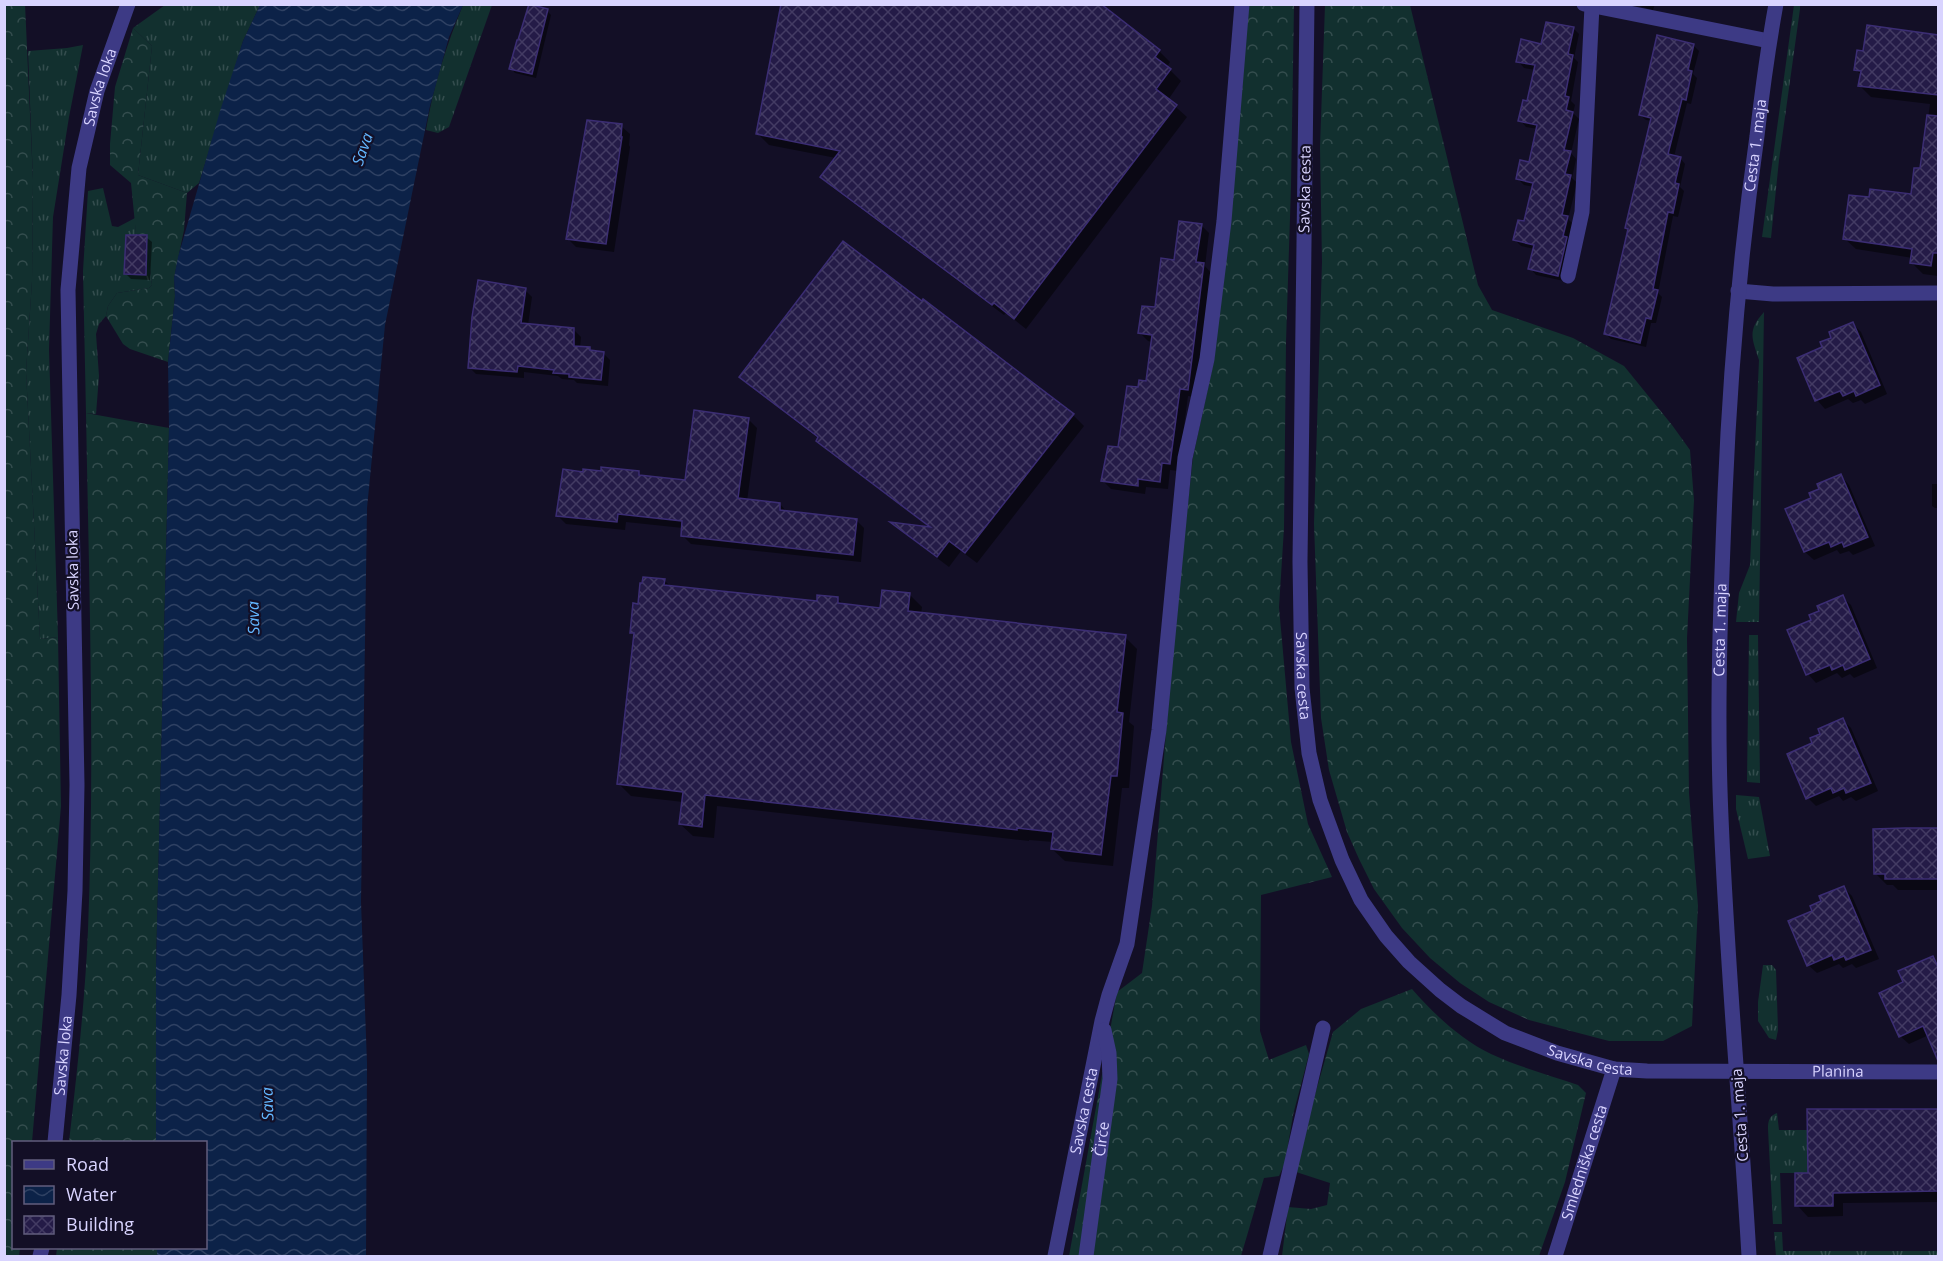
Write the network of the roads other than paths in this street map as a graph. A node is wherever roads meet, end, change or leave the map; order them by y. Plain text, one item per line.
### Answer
1 (128, 4) edge
2 (1242, 4) edge
3 (1307, 4) edge
4 (1776, 4) edge
5 (1588, 5) edge
6 (1769, 41) junction
7 (1568, 276) dead end
8 (1738, 291) junction
9 (1938, 293) edge
10 (1102, 1021) junction
11 (1323, 1028) dead end
12 (1614, 1069) junction
13 (1737, 1070) junction
14 (1938, 1072) edge
15 (55, 1141) edge
16 (1055, 1257) edge
17 (1086, 1257) edge
18 (1270, 1257) edge
19 (1555, 1257) edge
20 (1749, 1257) edge

1 - 15 street, Savska loka
2 - 10 street, Savska cesta
3 - 12 street, Savska cesta
4 - 6 street, Cesta 1. maja
5 - 6 street
5 - 7 street
6 - 8 street, Cesta 1. maja
8 - 9 street
8 - 13 street, Cesta 1. maja
10 - 16 street, Savska cesta
10 - 17 street, Čirče
11 - 18 street
12 - 13 street, Savska cesta
12 - 19 street, Smledniška cesta
13 - 14 street, Planina
13 - 20 street, Cesta 1. maja

